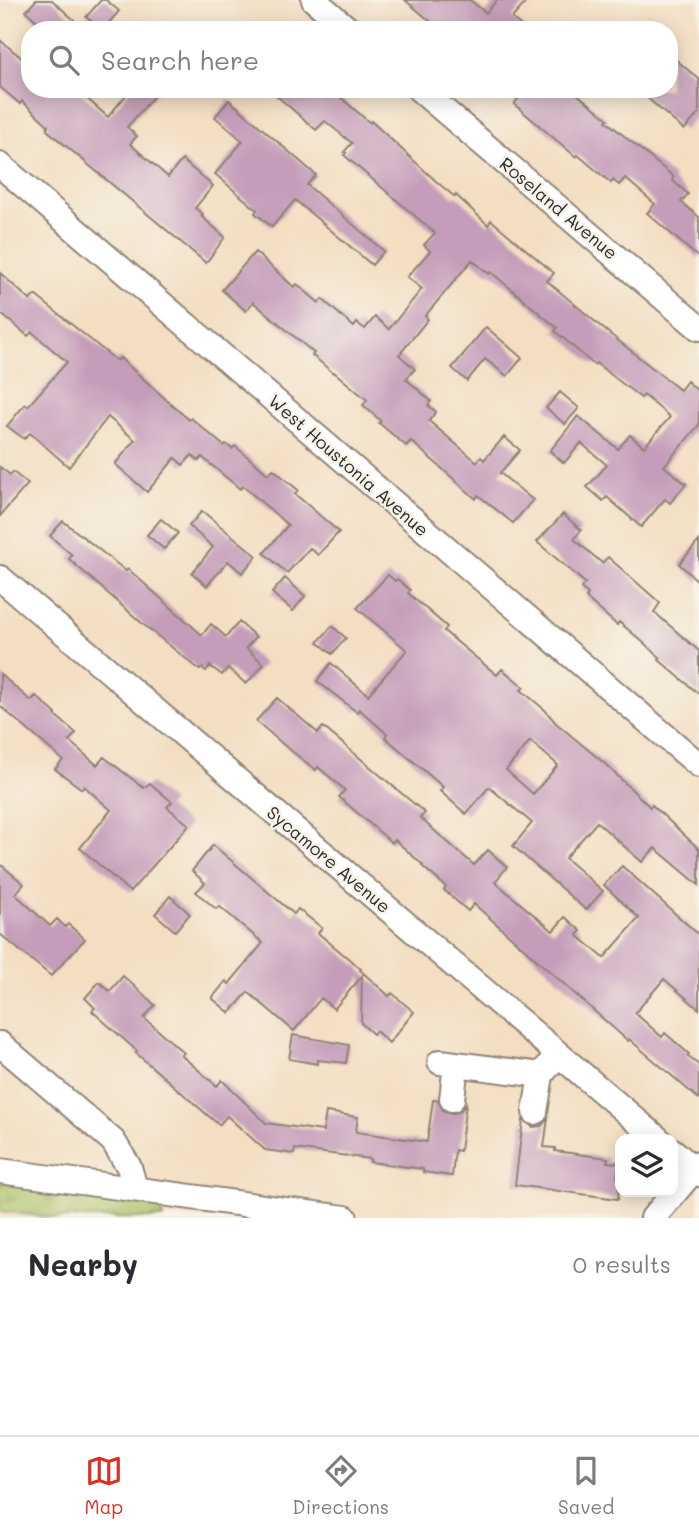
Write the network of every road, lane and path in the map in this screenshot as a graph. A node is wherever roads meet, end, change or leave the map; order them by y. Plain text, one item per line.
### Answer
1 (314, 0) edge
2 (338, 21) edge
3 (430, 98) edge
4 (0, 165) edge
5 (699, 328) edge
6 (0, 578) edge
7 (699, 765) edge
8 (0, 1044) edge
9 (558, 1054) junction
10 (541, 1075) junction
11 (452, 1099) dead end
12 (536, 1112) dead end
13 (652, 1134) edge
14 (678, 1156) edge
15 (697, 1169) edge
16 (0, 1171) edge
17 (135, 1188) junction
18 (203, 1209) edge
19 (345, 1218) edge
20 (653, 1218) edge

1 - 2 street
3 - 5 street, Roseland Avenue
4 - 7 street, West Houstonia Avenue
6 - 9 street, Sycamore Avenue
8 - 17 street
9 - 10 street
9 - 13 street, Sycamore Avenue
10 - 11 street
10 - 12 street
14 - 15 street
15 - 20 street
16 - 17 street
17 - 18 street
18 - 19 street

